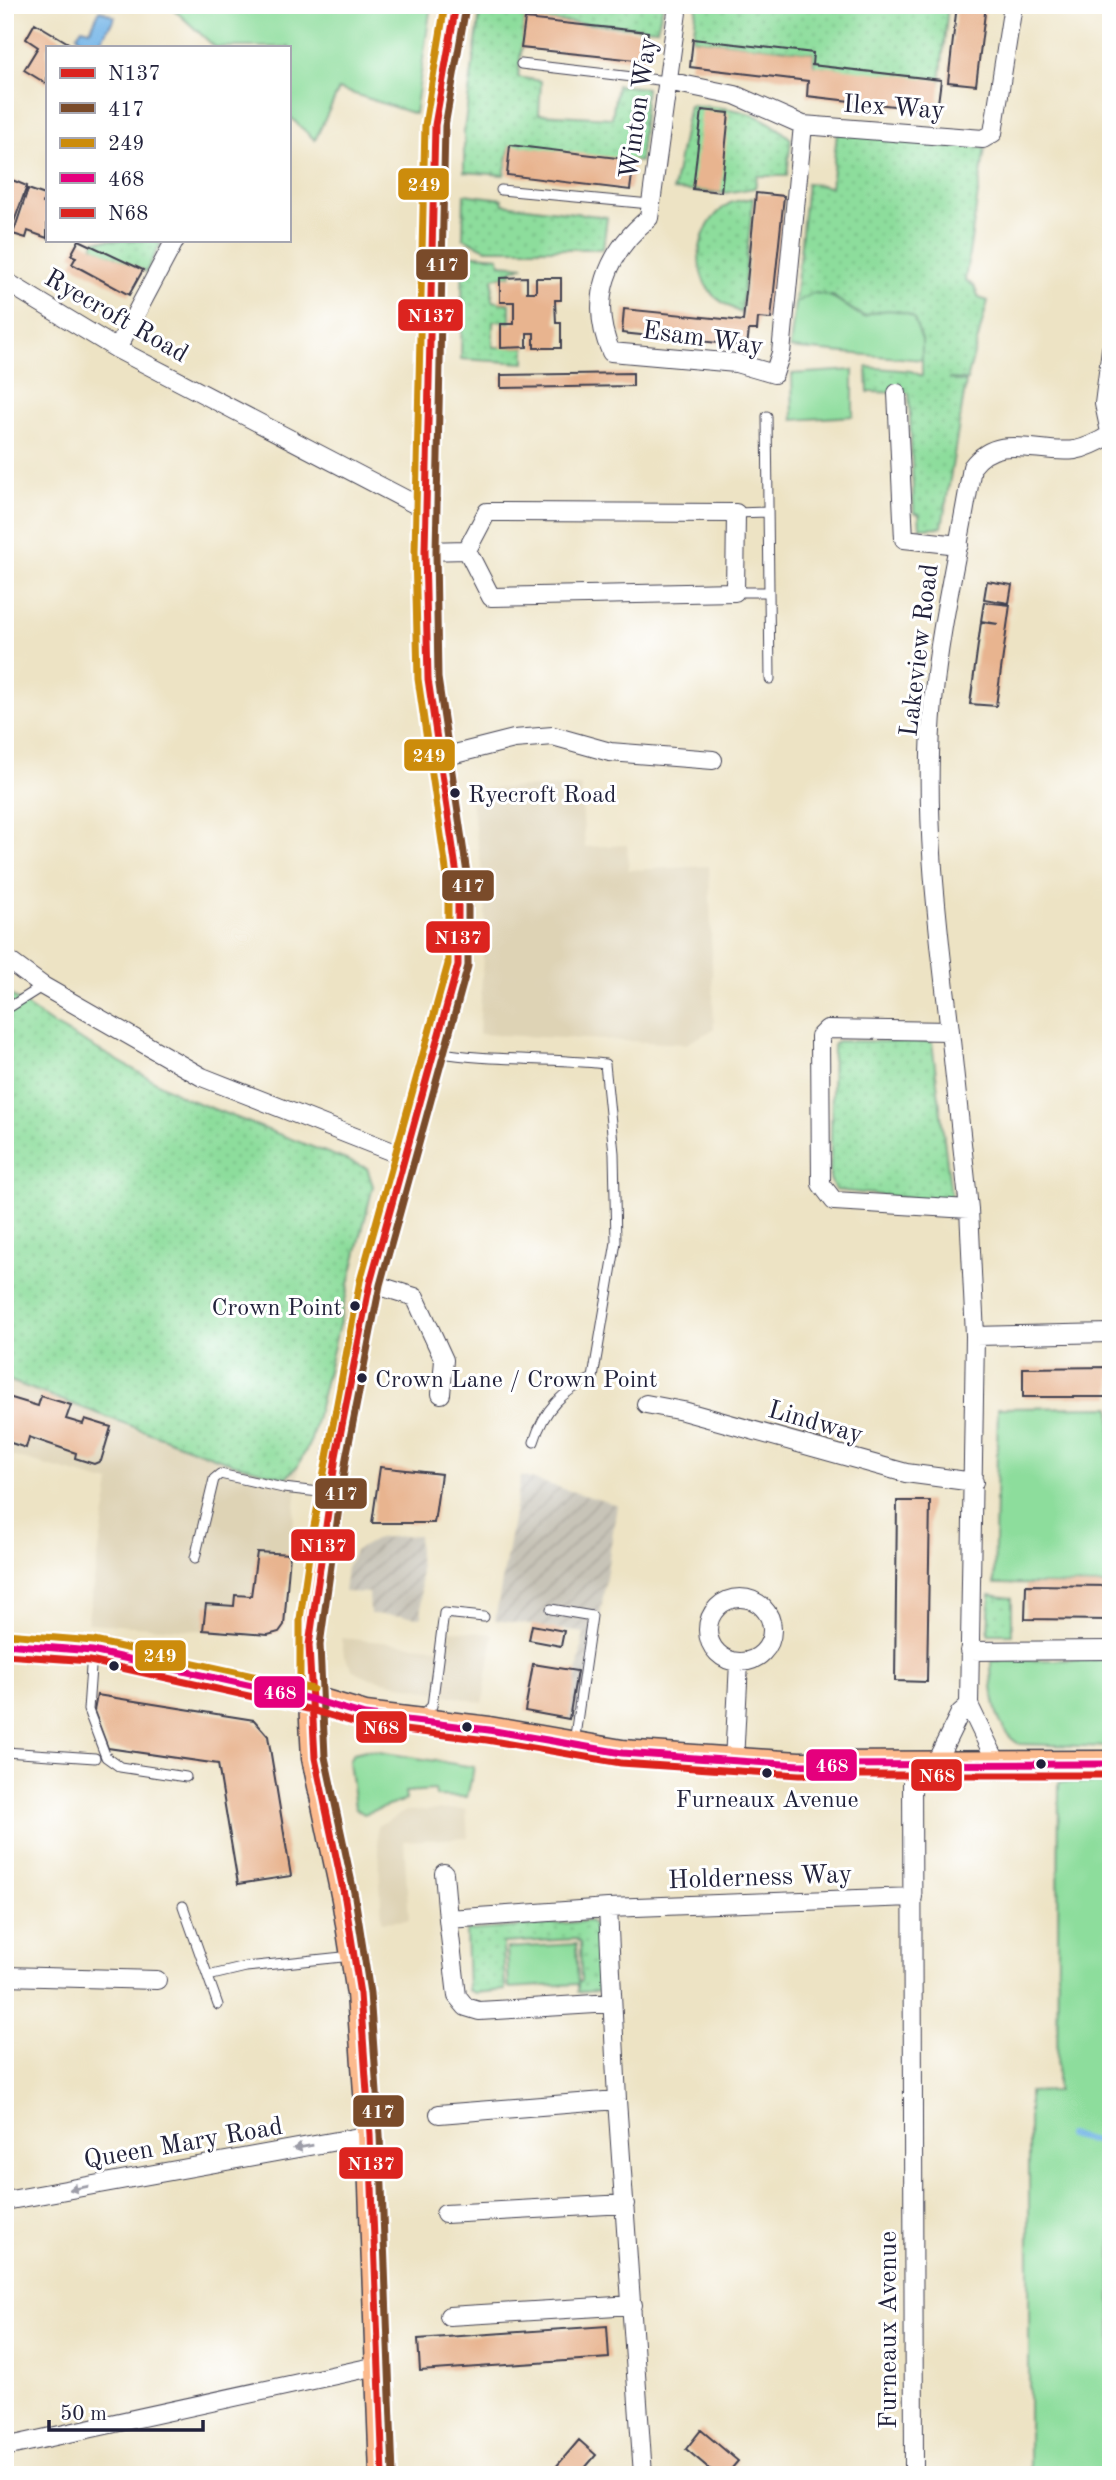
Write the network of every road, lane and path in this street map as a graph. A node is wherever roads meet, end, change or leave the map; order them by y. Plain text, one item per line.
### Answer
1 (456, 5) edge
2 (678, 5) edge
3 (1013, 5) edge
4 (521, 64) dead end
5 (667, 81) junction
6 (803, 125) junction
7 (501, 190) dead end
8 (649, 211) junction
9 (174, 242) edge
10 (5, 281) edge
11 (117, 349) junction
12 (1111, 349) edge
13 (897, 393) dead end
14 (767, 416) dead end
15 (1110, 436) edge
16 (426, 510) junction
17 (767, 512) junction
18 (736, 513) junction
19 (959, 545) junction
20 (467, 550) junction
21 (425, 551) junction
22 (735, 592) junction
23 (768, 592) junction
24 (770, 679) dead end
25 (439, 758) junction
26 (713, 760) dead end
27 (5, 958) edge
28 (43, 986) junction
29 (5, 1010) edge
30 (950, 1031) junction
31 (436, 1052) junction
32 (403, 1156) junction
33 (969, 1209) junction
34 (370, 1283) junction
35 (1111, 1333) edge
36 (975, 1336) junction
37 (441, 1394) dead end
38 (646, 1404) dead end
39 (534, 1442) dead end
40 (974, 1482) junction
41 (329, 1494) junction
42 (195, 1558) dead end
43 (551, 1609) dead end
44 (484, 1617) dead end
45 (5, 1644) edge
46 (1111, 1650) edge
47 (92, 1651) junction
48 (969, 1651) junction
49 (739, 1662) dead end
50 (311, 1699) junction
51 (969, 1705) junction
52 (415, 1723) junction
53 (574, 1745) junction
54 (5, 1752) edge
55 (96, 1758) dead end
56 (734, 1762) junction
57 (997, 1763) junction
58 (924, 1764) junction
59 (1111, 1764) edge
60 (186, 1777) dead end
61 (444, 1873) dead end
62 (913, 1897) junction
63 (183, 1906) dead end
64 (608, 1908) junction
65 (448, 1919) junction
66 (356, 1956) junction
67 (5, 1976) edge
68 (208, 1976) junction
69 (157, 1980) dead end
70 (612, 2003) junction
71 (218, 2005) dead end
72 (617, 2100) junction
73 (439, 2114) dead end
74 (370, 2135) junction
75 (5, 2201) edge
76 (625, 2204) junction
77 (445, 2214) dead end
78 (633, 2305) junction
79 (449, 2316) dead end
80 (377, 2366) junction
81 (5, 2447) edge
82 (383, 2475) edge
83 (643, 2475) edge
84 (914, 2475) edge

1 - 16 main road
2 - 5 street, Winton Way
3 - 6 street, Ilex Way
4 - 5 lane
5 - 6 street, Ilex Way
5 - 8 street, Winton Way
6 - 8 street, Esam Way
7 - 8 lane
9 - 11 street
10 - 11 street, Ryecroft Road
11 - 16 street, Ryecroft Road
12 - 15 street
13 - 19 street
14 - 17 lane
15 - 19 street, Lakeview Road
16 - 21 main road
17 - 18 lane
17 - 23 lane
18 - 20 street
18 - 22 street
19 - 30 street, Lakeview Road
20 - 21 street
20 - 22 street
21 - 25 main road
22 - 23 lane
23 - 24 lane
25 - 26 street
25 - 31 main road
27 - 28 street
28 - 29 lane
28 - 32 street
30 - 33 street, Lakeview Road
30 - 33 street
31 - 32 main road
31 - 39 lane
32 - 34 main road
33 - 36 street, Lakeview Road
34 - 37 street
34 - 41 main road
35 - 36 street
36 - 40 street, Lakeview Road
38 - 40 street, Lindway
40 - 48 street, Lakeview Road
41 - 42 lane
41 - 50 main road
43 - 53 lane
44 - 52 lane
45 - 47 main road
46 - 48 street
47 - 50 main road
47 - 60 lane
48 - 51 street, Lakeview Road
49 - 56 street
50 - 52 main road
50 - 66 main road
51 - 57 street, Lakeview Road
51 - 58 street
52 - 53 main road
53 - 56 main road
54 - 55 lane
56 - 58 main road
57 - 58 main road
57 - 59 main road
58 - 62 street, Furneaux Avenue
61 - 65 street
62 - 64 street, Holderness Way
62 - 84 street, Furneaux Avenue
63 - 68 lane
64 - 65 street, Holderness Way
64 - 70 street
65 - 70 street
66 - 68 lane
66 - 74 main road
67 - 69 street
68 - 71 lane
70 - 72 street
72 - 73 street
72 - 76 street
74 -> 75 street, Queen Mary Road
74 - 80 main road
76 - 77 street
76 - 78 street
78 - 79 street
78 - 83 street
80 - 81 street
80 - 82 main road

